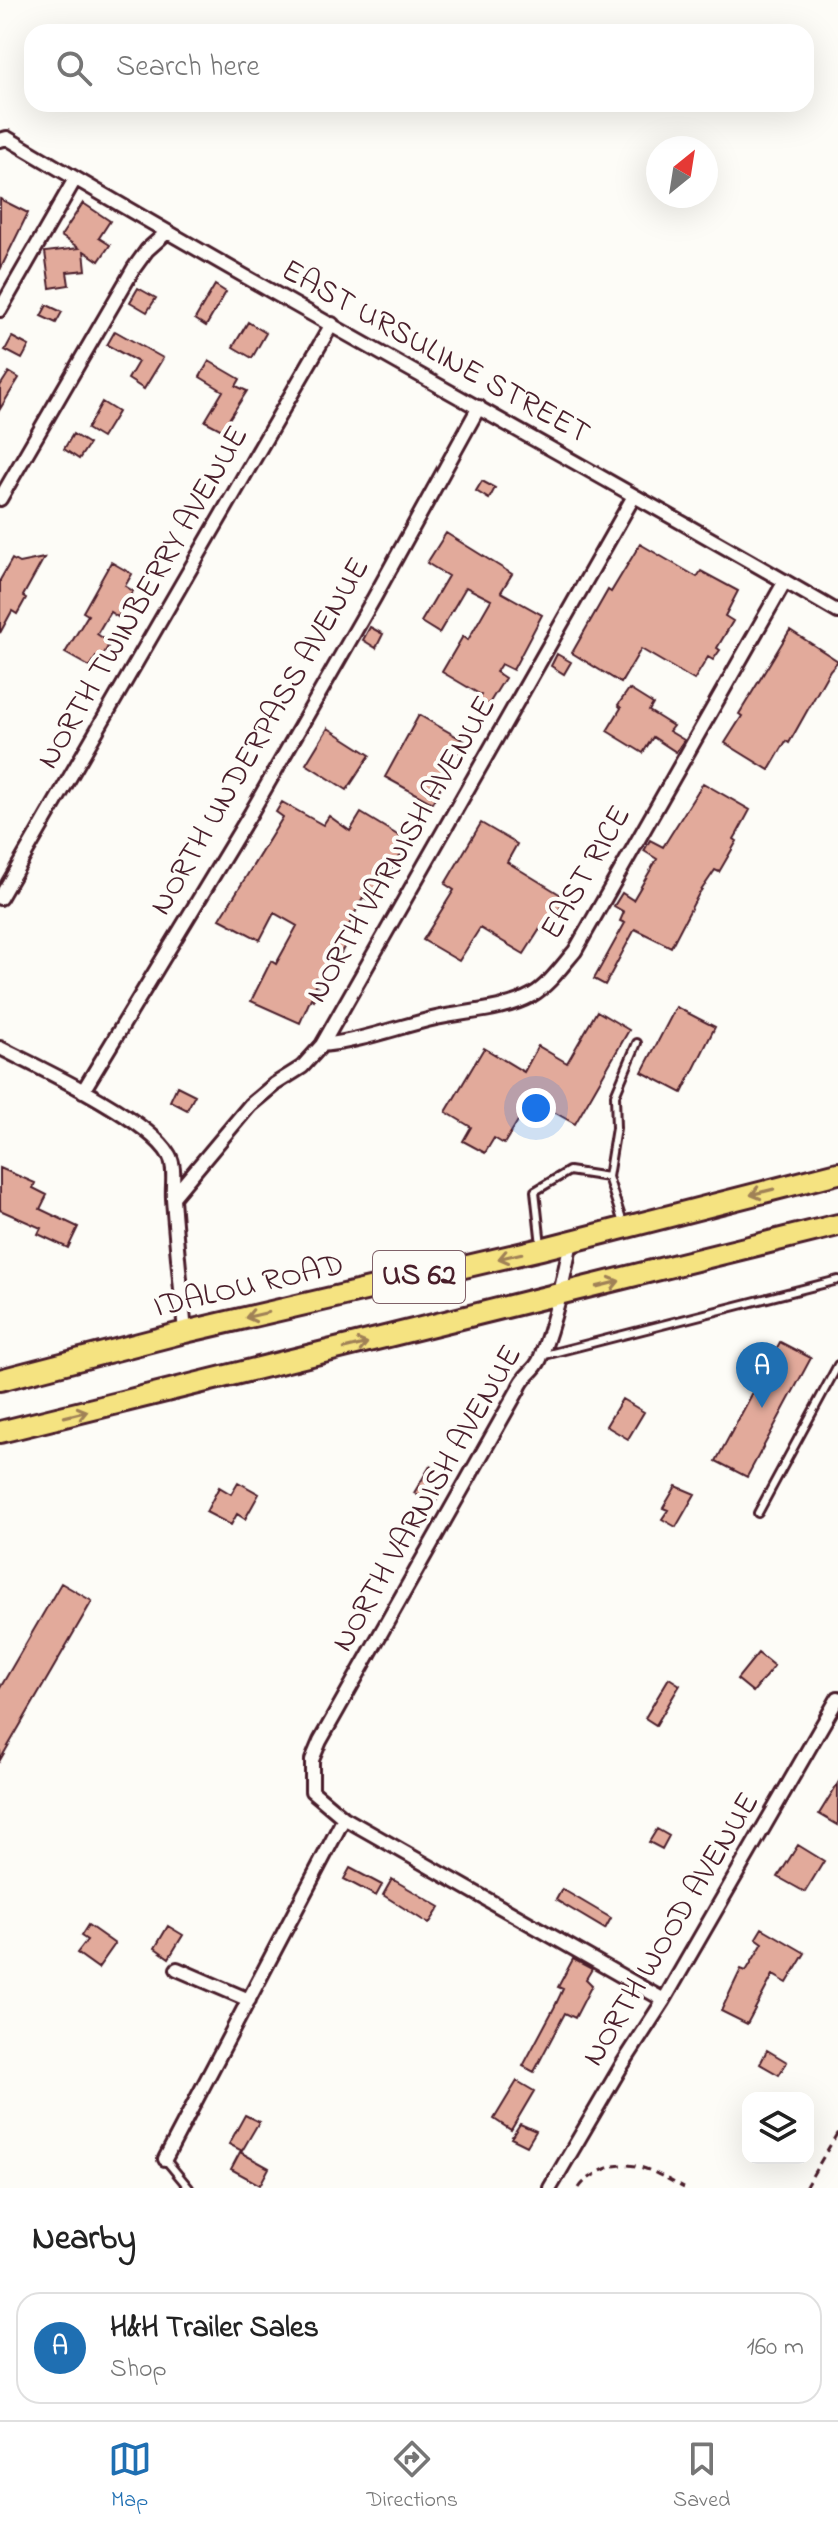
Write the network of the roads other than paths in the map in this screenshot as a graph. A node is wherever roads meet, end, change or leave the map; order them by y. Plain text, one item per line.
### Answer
1 (4, 139) edge
2 (75, 179) junction
3 (166, 233) junction
4 (0, 310) edge
5 (332, 324) junction
6 (479, 407) junction
7 (634, 496) junction
8 (0, 499) edge
9 (785, 581) junction
10 (838, 612) edge
11 (0, 898) edge
12 (637, 1043) dead end
13 (322, 1045) junction
14 (0, 1048) edge
15 (83, 1091) junction
16 (838, 1173) edge
17 (608, 1177) junction
18 (173, 1197) junction
19 (624, 1227) junction
20 (837, 1231) edge
21 (571, 1241) junction
22 (541, 1249) junction
23 (838, 1280) edge
24 (561, 1295) junction
25 (185, 1332) junction
26 (541, 1356) junction
27 (838, 1365) edge
28 (0, 1380) edge
29 (0, 1432) edge
30 (758, 1513) dead end
31 (838, 1698) edge
32 (344, 1818) junction
33 (177, 1969) dead end
34 (249, 2000) junction
35 (664, 2000) junction
36 (165, 2159) joint
37 (189, 2188) edge
38 (550, 2188) edge

1 - 2 street, EAST URSULINE STREET
2 - 3 street, EAST URSULINE STREET
2 - 4 street
3 - 5 street, EAST URSULINE STREET
3 - 8 street
5 - 6 street, EAST URSULINE STREET
5 - 11 street, NORTH TWINBERRY AVENUE
6 - 7 street, EAST URSULINE STREET
6 - 15 street, NORTH UNDERPASS AVENUE
7 - 9 street, EAST URSULINE STREET
7 - 13 street, NORTH VARNISH AVENUE
9 - 10 street, EAST URSULINE STREET
9 - 13 street, EAST RICE
12 - 17 lane
13 - 18 street, NORTH VARNISH AVENUE
14 - 15 street
15 - 18 street
16 -> 19 highway, IDALOU ROAD / US 62
17 - 19 lane
17 - 22 lane
18 - 25 street
19 - 21 highway, IDALOU ROAD / US 62
24 -> 20 highway, US 62
21 - 22 highway, IDALOU ROAD / US 62
21 - 24 street, NORTH VARNISH AVENUE
22 -> 25 highway, IDALOU ROAD / US 62
23 - 26 lane
24 - 26 street, NORTH VARNISH AVENUE
29 -> 24 highway, US 62
25 - 28 highway, IDALOU ROAD / US 62
26 - 32 street, NORTH VARNISH AVENUE
27 - 30 lane
31 - 35 street, NORTH WOOD AVENUE
32 - 34 street
32 - 35 street
33 - 34 street
34 - 36 street
35 - 38 street, NORTH WOOD AVENUE
36 - 37 lane

